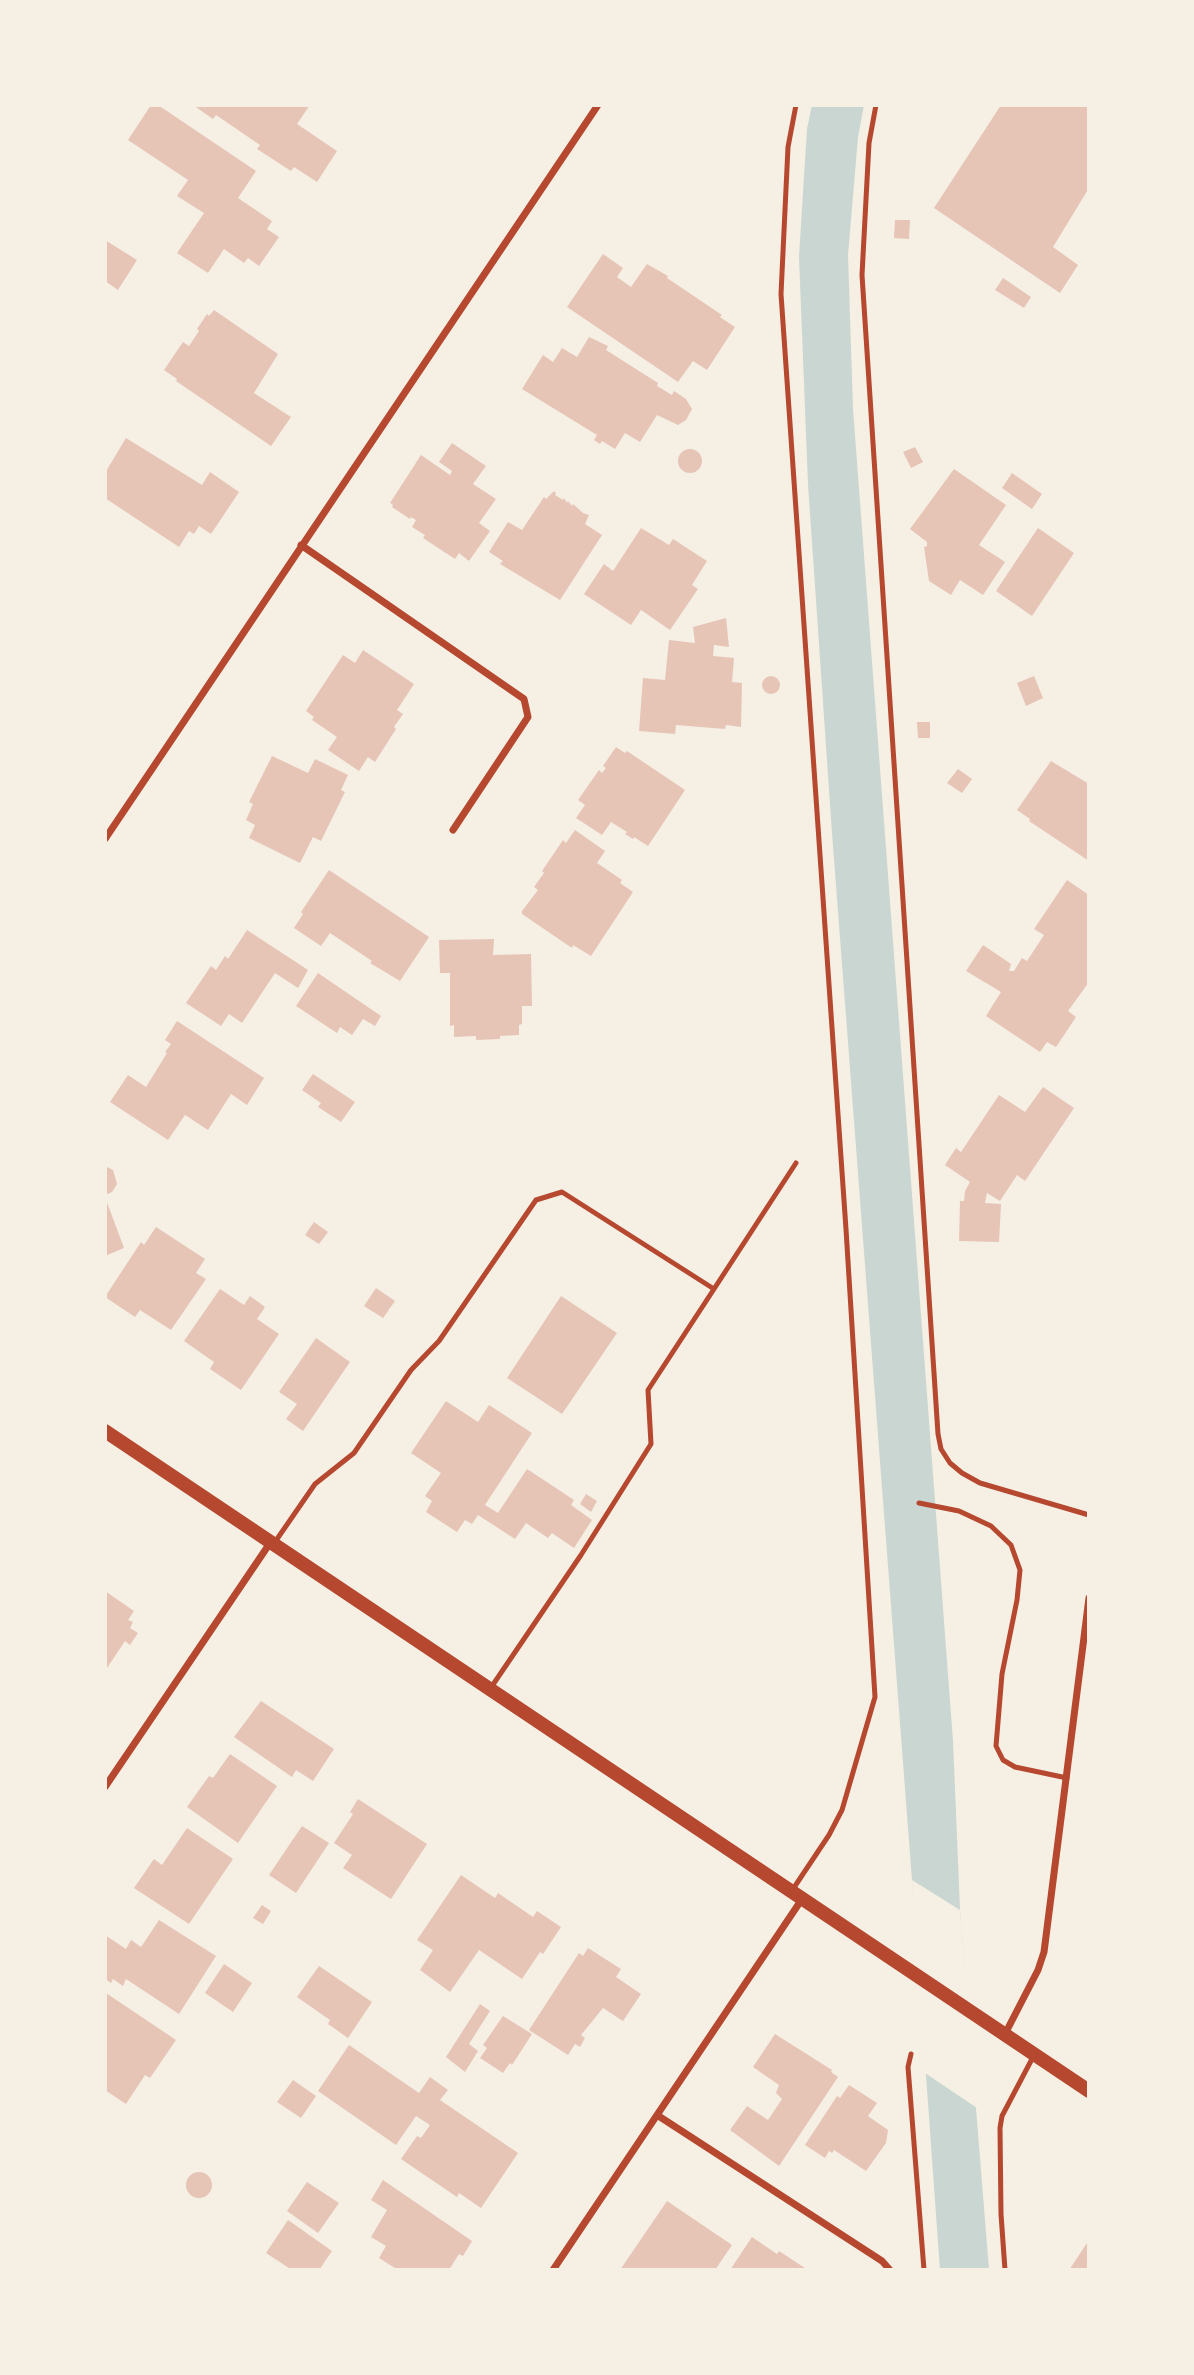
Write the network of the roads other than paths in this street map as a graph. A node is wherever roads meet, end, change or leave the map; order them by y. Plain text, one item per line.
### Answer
1 (598, 105) edge
2 (796, 105) edge
3 (876, 105) edge
4 (301, 545) junction
5 (453, 830) dead end
6 (105, 839) edge
7 (796, 1163) dead end
8 (713, 1289) junction
9 (105, 1431) edge
10 (919, 1503) dead end
11 (1089, 1515) edge
12 (272, 1544) junction
13 (1089, 1598) edge
14 (489, 1689) junction
15 (1067, 1777) junction
16 (105, 1787) edge
17 (797, 1896) junction
18 (1005, 2034) junction
19 (911, 2054) dead end
20 (1034, 2054) junction
21 (1089, 2091) edge
22 (657, 2115) junction
23 (553, 2270) edge
24 (890, 2270) edge
25 (924, 2270) edge
26 (1005, 2270) edge

1 - 4 street
2 - 17 lane
3 - 11 lane
4 - 5 street
4 - 6 street
7 - 8 lane
8 - 12 lane
8 - 14 lane
9 - 12 main road
10 - 15 lane
12 - 14 main road
12 - 16 street
13 - 15 street
14 - 17 main road
15 - 18 street
17 - 18 main road
17 - 22 street
18 - 20 main road
19 - 25 lane
20 - 21 main road
20 - 26 lane
22 - 23 street
22 - 24 street

